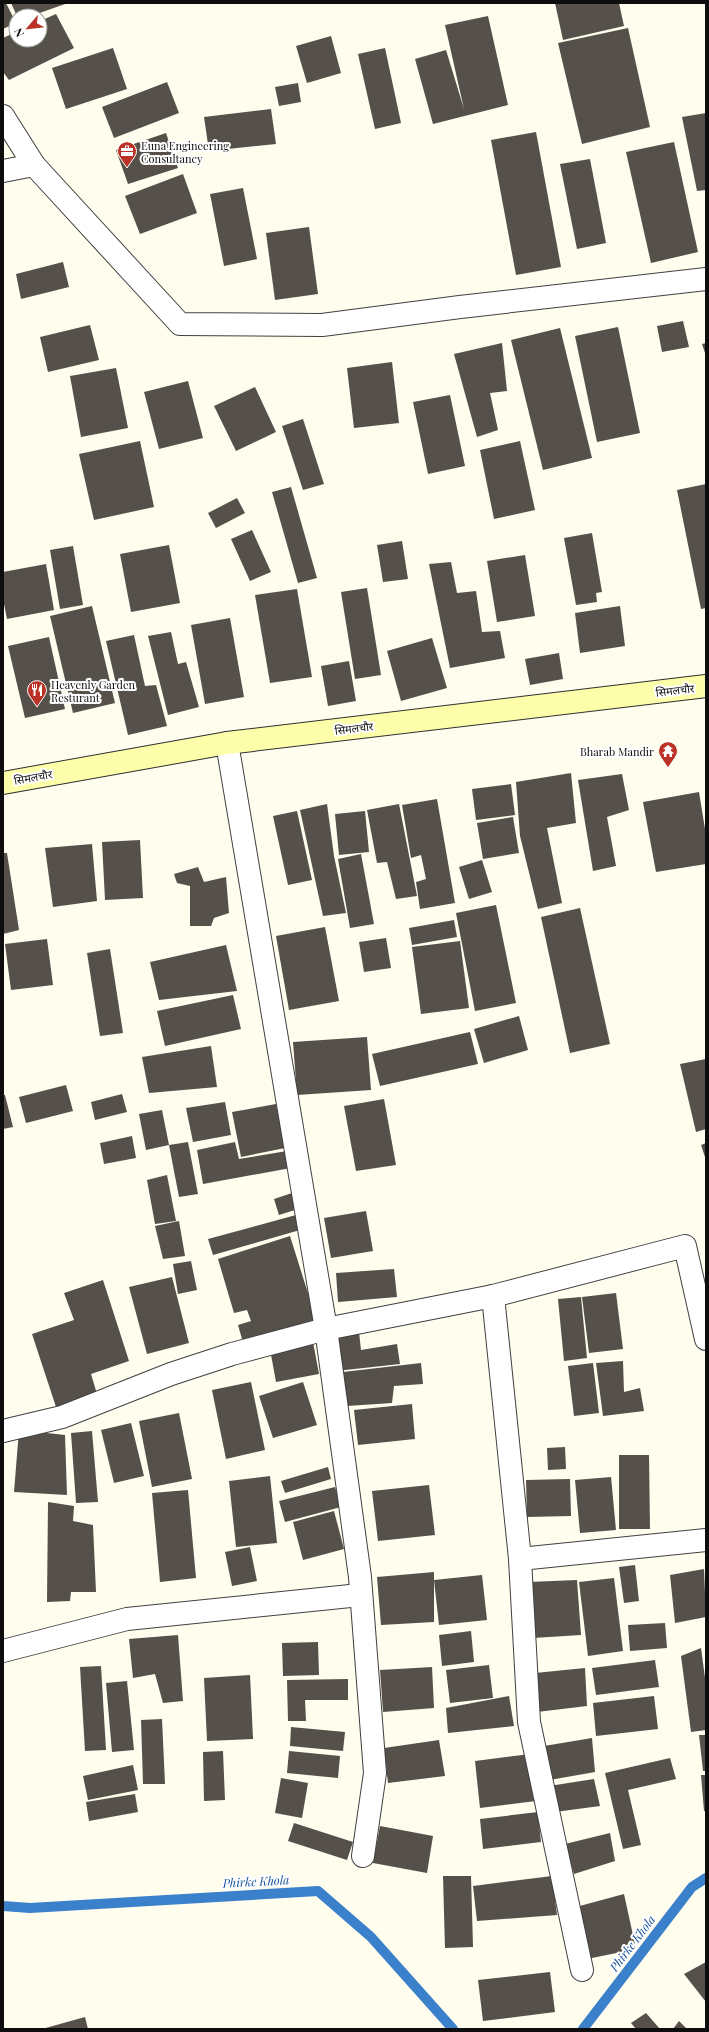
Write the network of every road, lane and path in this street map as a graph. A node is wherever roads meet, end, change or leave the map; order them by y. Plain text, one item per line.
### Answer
1 (3, 116) edge
2 (34, 165) junction
3 (3, 171) edge
4 (706, 279) edge
5 (706, 686) edge
6 (227, 743) junction
7 (3, 783) edge
8 (493, 1296) junction
9 (326, 1329) junction
10 (706, 1339) edge
11 (3, 1431) edge
12 (706, 1540) edge
13 (520, 1559) junction
14 (360, 1594) junction
15 (3, 1651) edge
16 (363, 1856) dead end
17 (582, 1970) dead end

1 - 2 street
2 - 3 street
2 - 4 street
5 - 6 main road, सिमलचौर
6 - 7 main road, सिमलचौर
6 - 9 street
8 - 9 street
8 - 10 street
8 - 13 street
9 - 11 street
9 - 14 street
12 - 13 street
13 - 17 street
14 - 15 street
14 - 16 street

